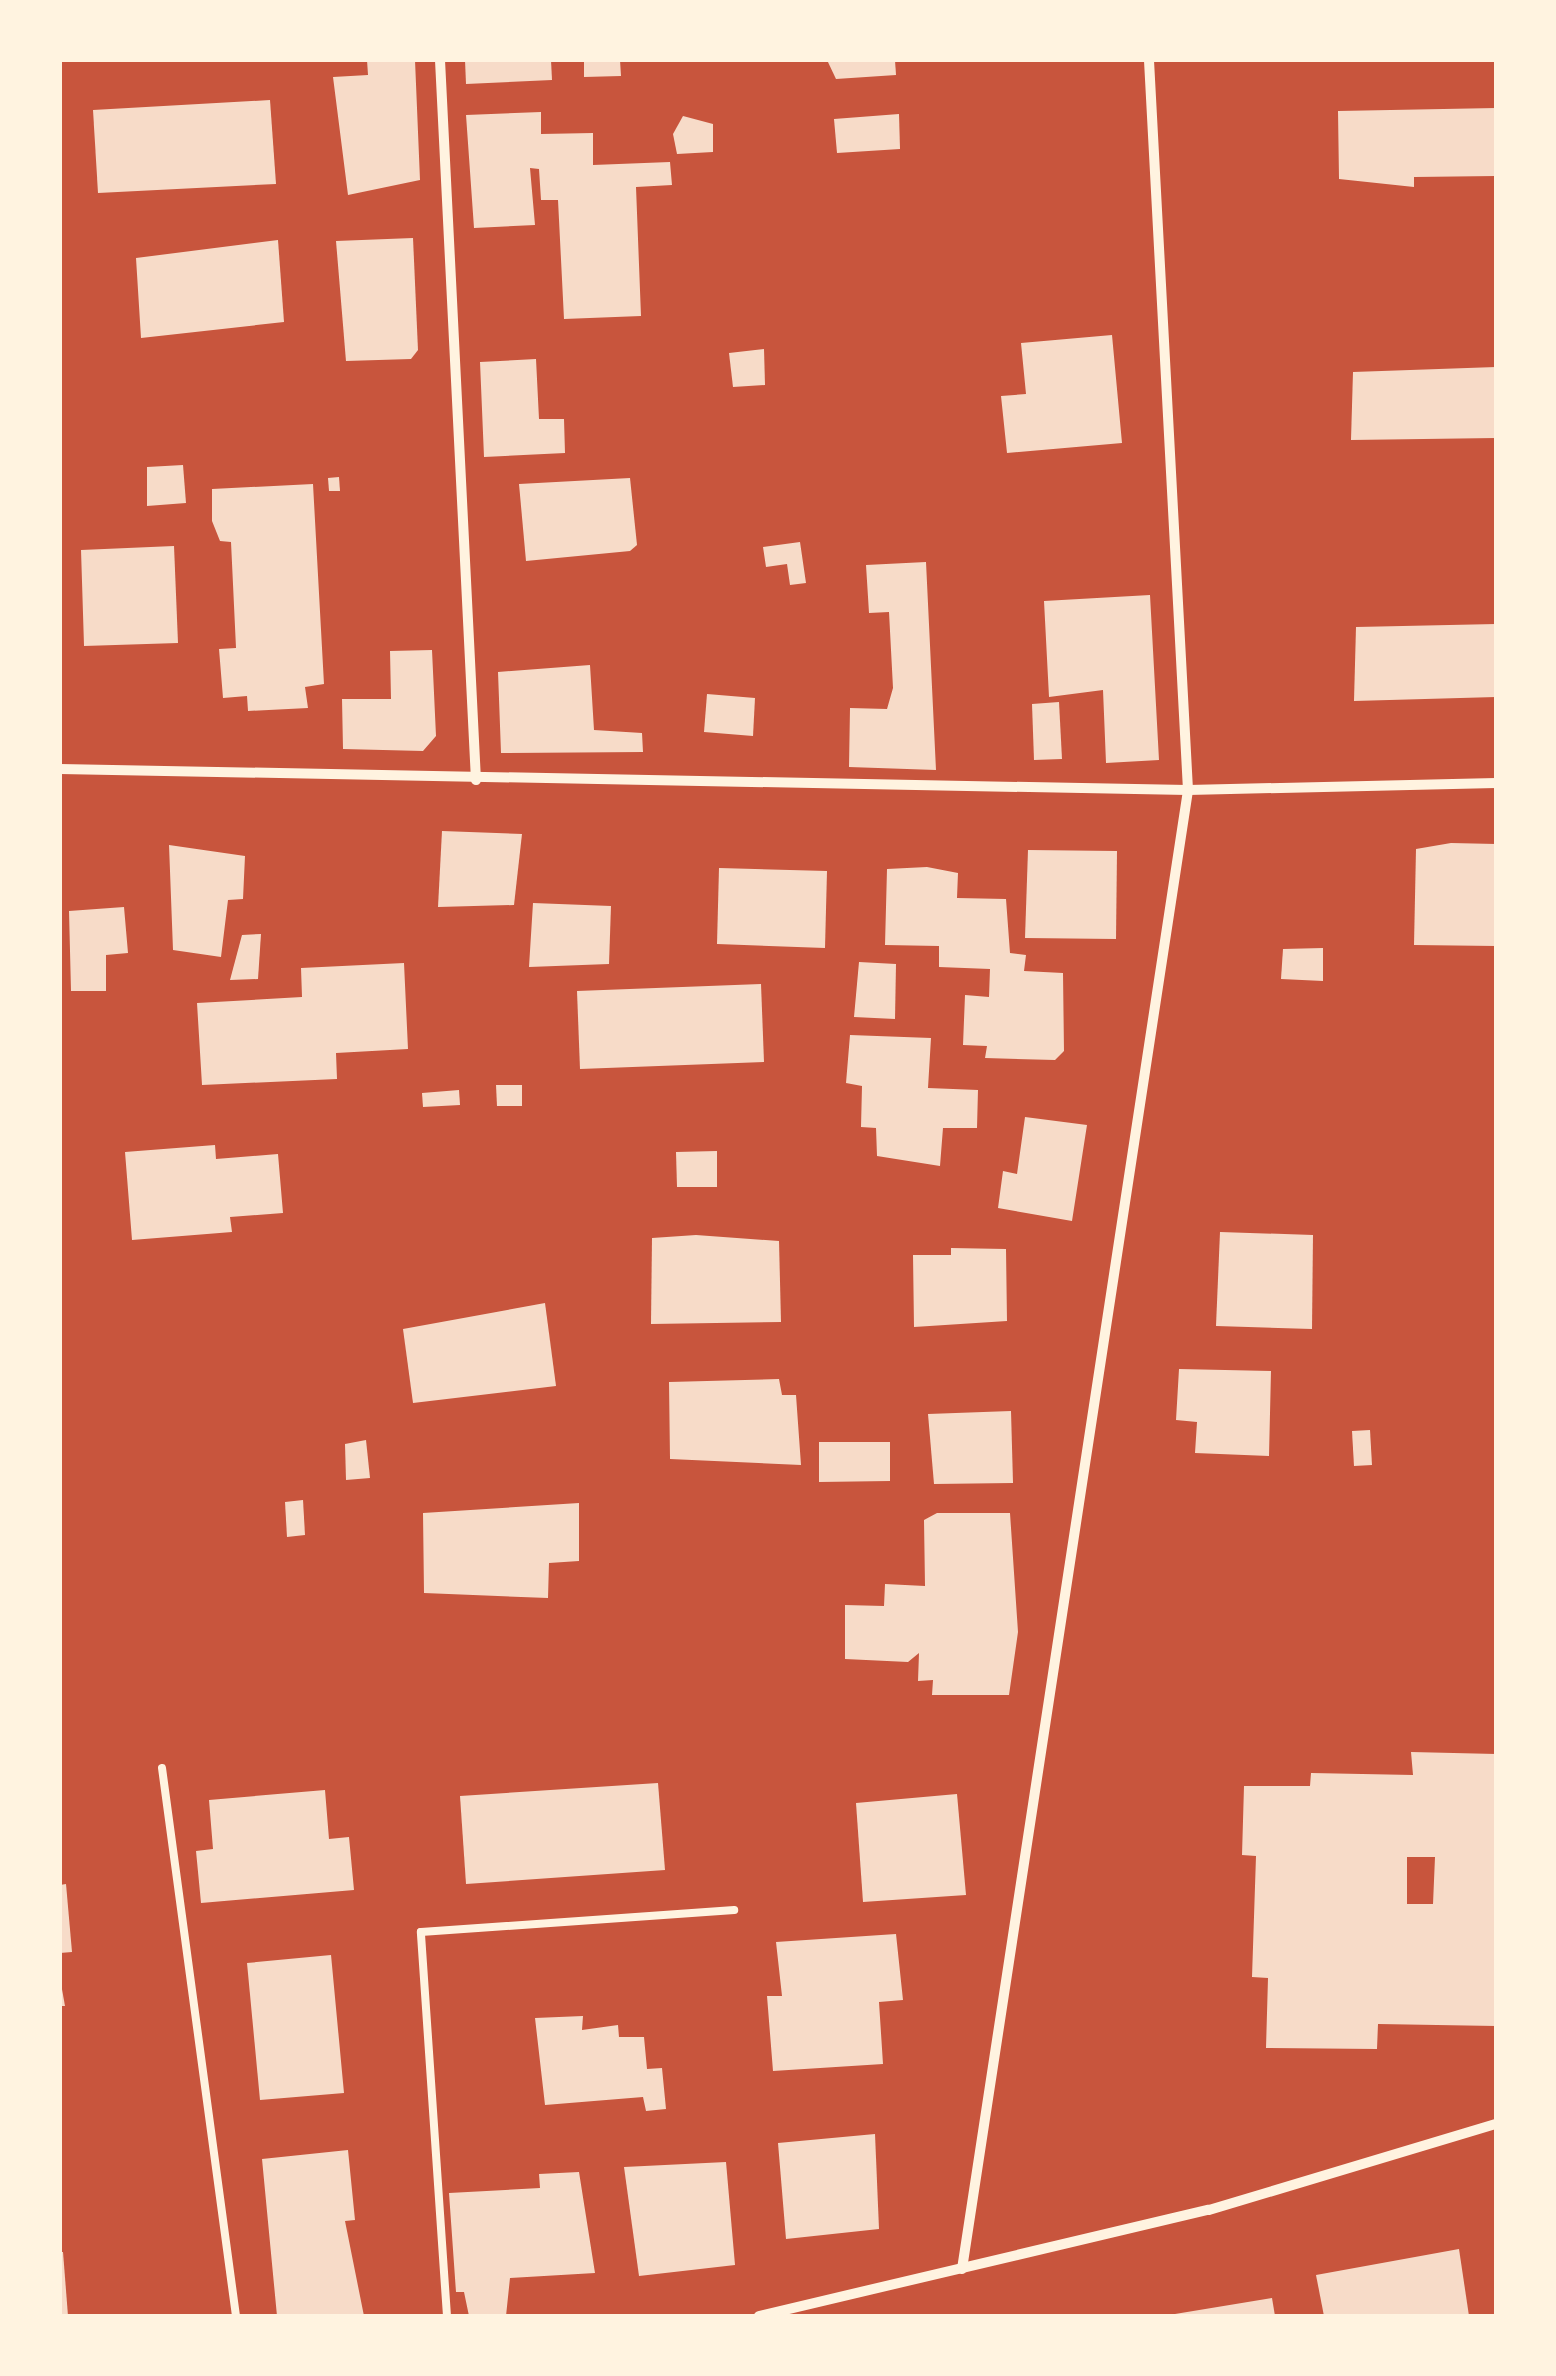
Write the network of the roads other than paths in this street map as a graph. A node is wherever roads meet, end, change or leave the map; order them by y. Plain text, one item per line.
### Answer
1 (440, 60) edge
2 (1149, 60) edge
3 (60, 770) edge
4 (476, 780) junction
5 (1496, 782) edge
6 (1188, 790) junction
7 (162, 1768) dead end
8 (734, 1910) dead end
9 (1496, 2124) edge
10 (962, 2269) junction
11 (236, 2316) edge
12 (447, 2316) edge
13 (759, 2316) edge

1 - 4 street
2 - 6 street
3 - 4 street
4 - 6 street
5 - 6 street
6 - 10 street
7 - 11 lane
8 - 12 lane
9 - 10 street
10 - 13 street

